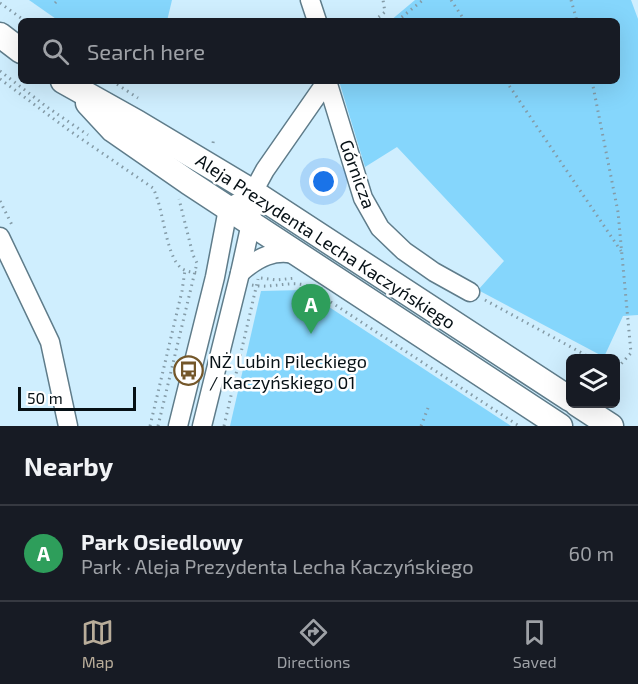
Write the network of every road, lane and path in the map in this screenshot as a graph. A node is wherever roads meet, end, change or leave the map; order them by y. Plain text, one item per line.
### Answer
1 (310, 0) edge
2 (383, 0) edge
3 (423, 0) edge
4 (451, 0) edge
5 (571, 0) edge
6 (0, 3) edge
7 (21, 18) edge
8 (316, 18) edge
9 (378, 18) edge
10 (401, 18) edge
11 (463, 18) edge
12 (576, 18) edge
13 (0, 35) edge
14 (18, 49) edge
15 (0, 71) edge
16 (0, 79) edge
17 (325, 84) edge
18 (328, 84) edge
19 (508, 84) edge
20 (593, 84) edge
21 (70, 85) edge
22 (94, 139) dead end
23 (253, 192) junction
24 (179, 198) dead end
25 (228, 209) junction
26 (251, 223) junction
27 (0, 237) edge
28 (622, 252) junction
29 (304, 258) junction
30 (184, 270) junction
31 (195, 273) junction
32 (202, 274) dead end
33 (259, 278) dead end
34 (244, 279) junction
35 (257, 286) junction
36 (470, 292) joint
37 (584, 354) edge
38 (620, 364) edge
39 (566, 396) edge
40 (428, 408) dead end
41 (583, 408) edge
42 (68, 426) edge
43 (150, 426) edge
44 (158, 426) edge
45 (178, 426) edge
46 (202, 426) edge
47 (224, 426) edge
48 (421, 426) edge
49 (519, 426) edge
50 (560, 426) edge
51 (611, 426) edge

1 - 8 street
2 - 9 path
3 - 10 path
4 - 11 path
5 - 12 path
6 - 7 path
13 - 14 main road
15 - 22 path
16 - 30 path
17 - 23 street, Górnicza
18 - 36 street, Górnicza
19 - 28 path
20 - 28 path
21 - 23 main road, Aleja Prezydenta Lecha Kaczyńskiego
21 - 25 main road, Aleja Prezydenta Lecha Kaczyńskiego
23 - 25 street
23 - 26 street
23 - 39 main road, Aleja Prezydenta Lecha Kaczyńskiego
24 - 31 path
25 - 26 main road, Aleja Prezydenta Lecha Kaczyńskiego
25 - 45 street
26 - 29 main road, Aleja Prezydenta Lecha Kaczyńskiego
26 - 34 street
27 - 42 street
28 - 38 path
29 - 34 street
29 - 50 main road, Aleja Prezydenta Lecha Kaczyńskiego
30 - 31 path
30 - 43 path
31 - 32 path
31 - 44 path
33 - 35 path
34 - 35 path
34 - 46 street
35 - 47 path
35 - 49 path
36 - 37 path
40 - 48 path
41 - 51 main road

